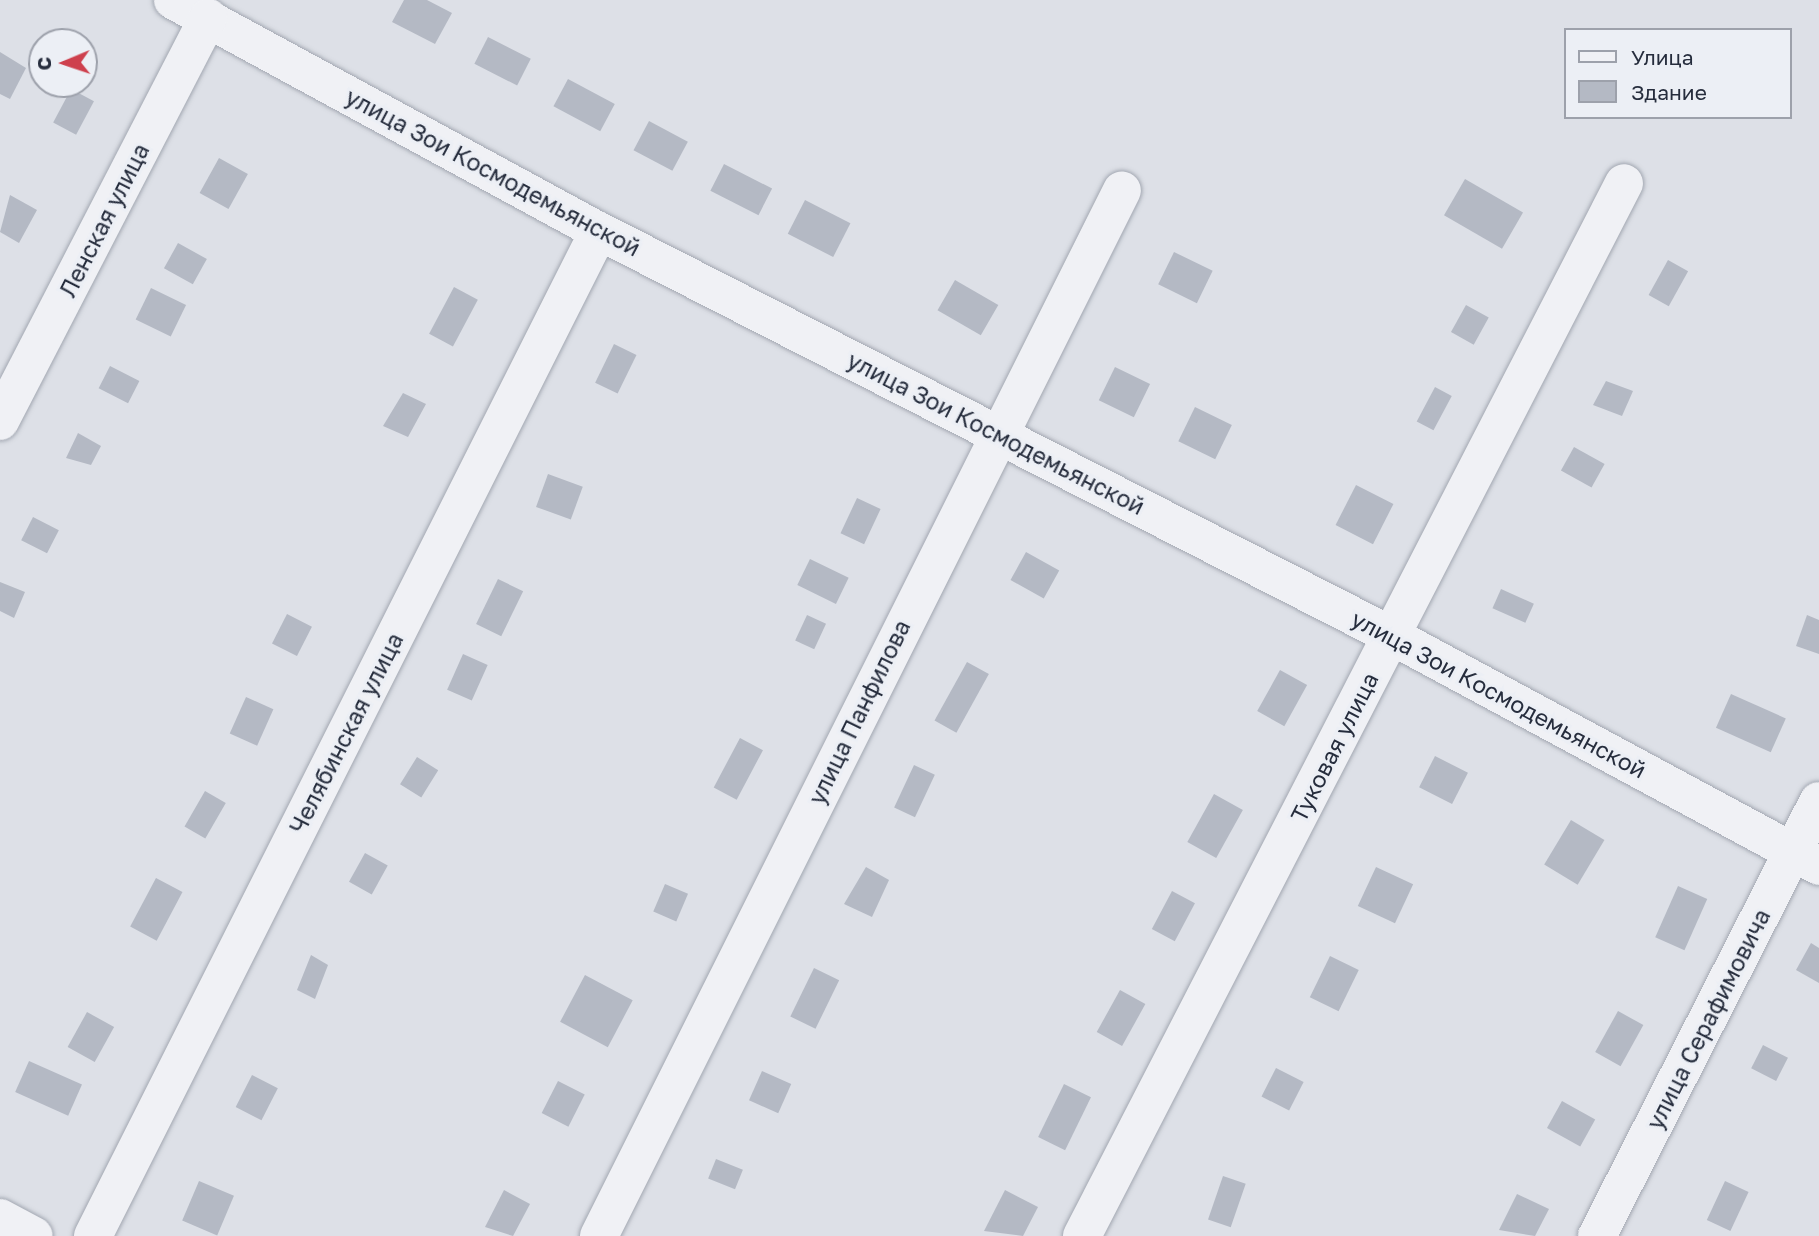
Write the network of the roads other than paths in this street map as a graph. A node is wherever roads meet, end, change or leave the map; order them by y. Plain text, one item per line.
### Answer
1 (173, 0) edge
2 (208, 18) junction
3 (1624, 183) dead end
4 (1122, 190) dead end
5 (599, 231) junction
6 (0, 421) edge
7 (999, 432) junction
8 (1392, 636) junction
9 (1819, 801) edge
10 (1806, 858) edge
11 (0, 1218) edge
12 (34, 1236) edge
13 (93, 1236) edge
14 (599, 1236) edge
15 (1082, 1236) edge
16 (1597, 1236) edge

1 - 2 street, улица Зои Космодемьянской
2 - 5 street, улица Зои Космодемьянской
2 - 6 street, Ленская улица
3 - 8 street, Туковая улица
4 - 7 street, улица Панфилова
5 - 7 street, улица Зои Космодемьянской
5 - 13 street, Челябинская улица
7 - 8 street, улица Зои Космодемьянской
7 - 14 street, улица Панфилова
8 - 10 street, улица Зои Космодемьянской
8 - 15 street, Туковая улица
9 - 10 street, улица Серафимовича
10 - 16 street, улица Серафимовича
11 - 12 street

